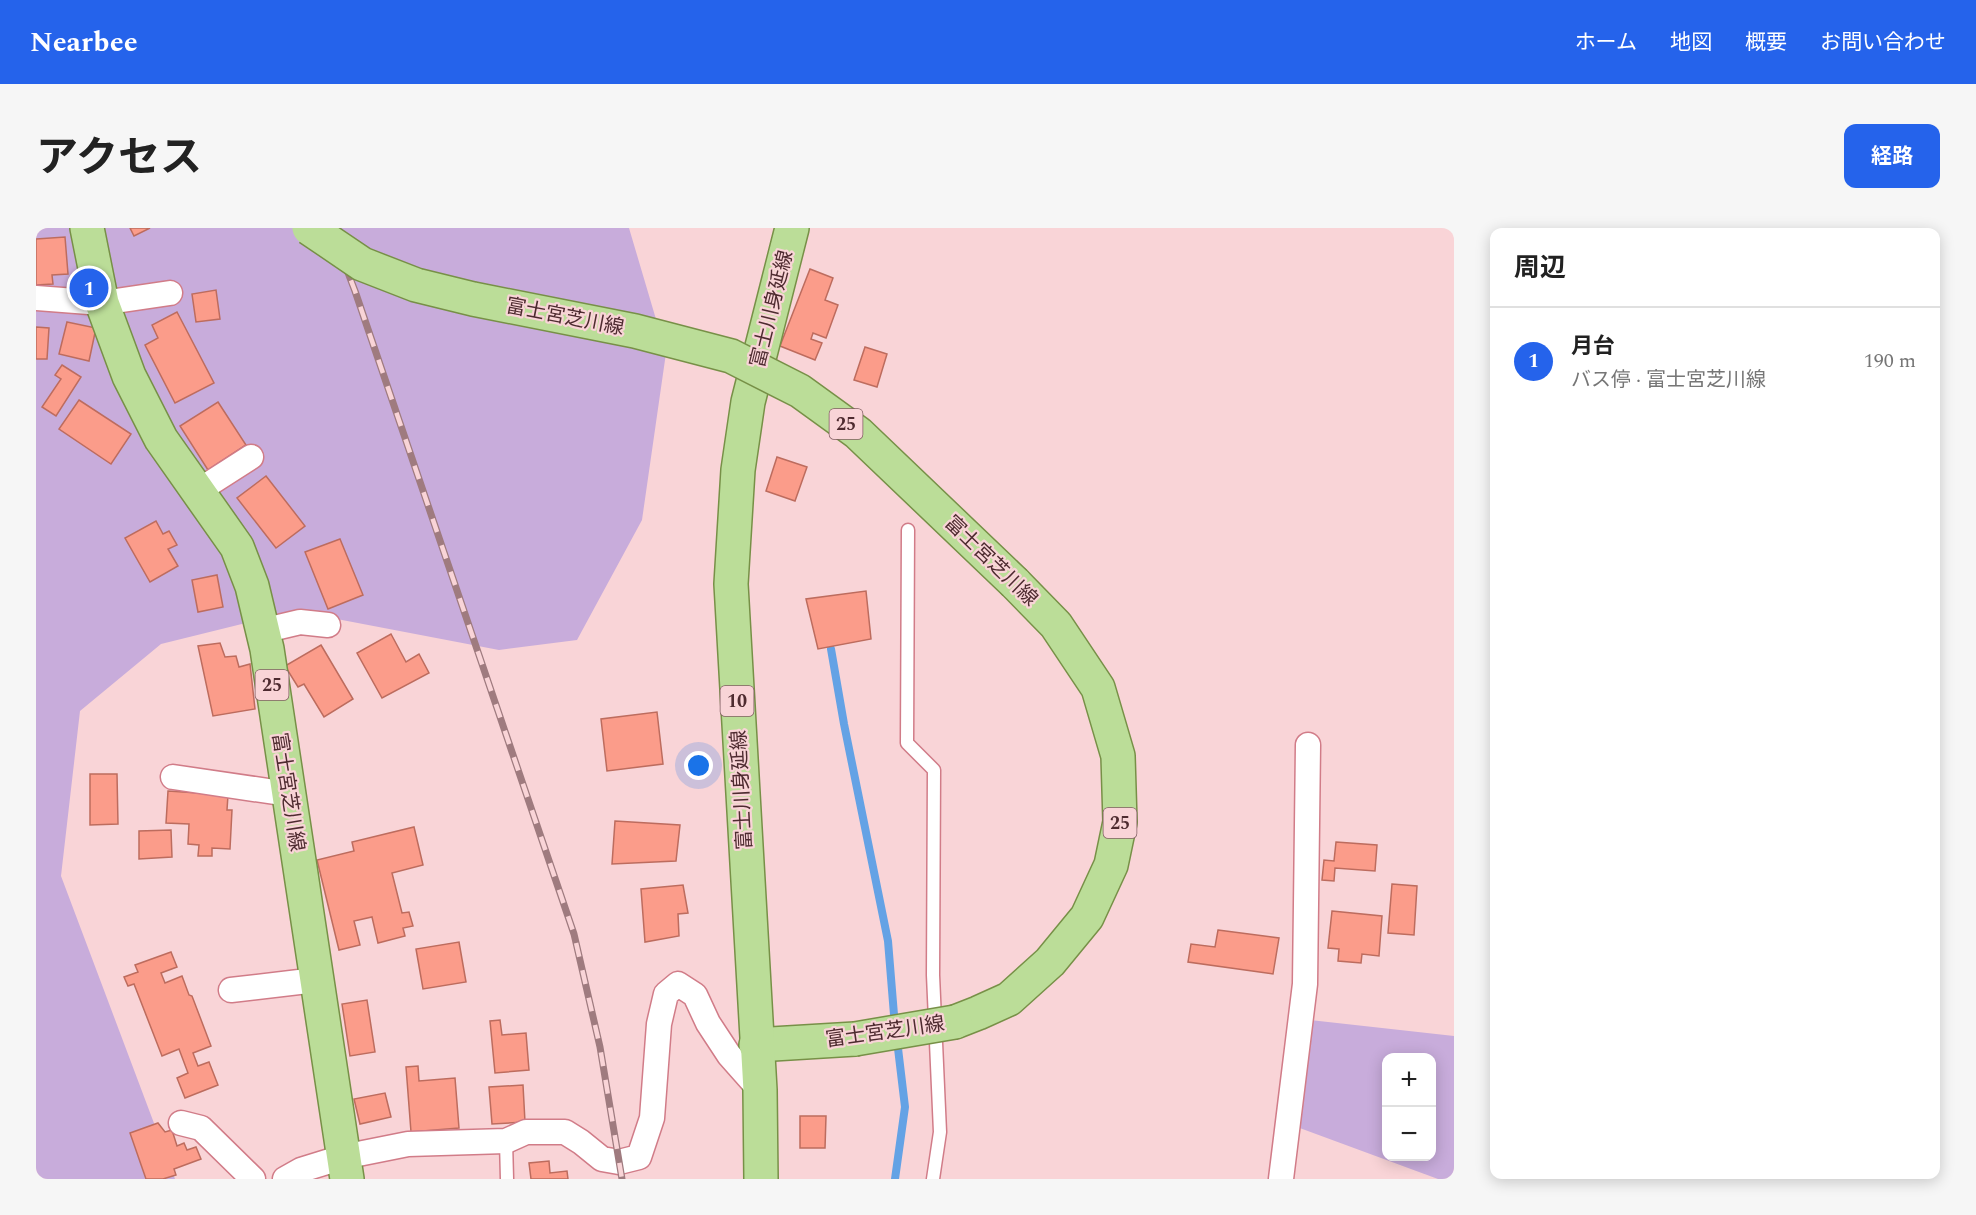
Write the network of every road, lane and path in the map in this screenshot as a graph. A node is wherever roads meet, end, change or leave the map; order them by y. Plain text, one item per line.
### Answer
1 (87, 228) edge
2 (309, 228) edge
3 (792, 228) edge
4 (170, 293) dead end
5 (36, 298) edge
6 (102, 303) junction
7 (251, 457) dead end
8 (198, 491) junction
9 (908, 530) dead end
10 (328, 625) dead end
11 (262, 631) junction
12 (1308, 745) dead end
13 (173, 777) dead end
14 (288, 794) junction
15 (316, 980) junction
16 (231, 990) dead end
17 (756, 1045) junction
18 (759, 1090) junction
19 (181, 1123) dead end
20 (506, 1141) junction
21 (345, 1168) edge
22 (253, 1179) edge
23 (285, 1179) edge
24 (507, 1179) edge
25 (761, 1179) edge
26 (933, 1179) edge
27 (1281, 1179) edge

1 - 6 main road, 富士宮芝川線 / 25
2 - 17 main road, 富士宮芝川線 / 25, bridge
3 - 17 main road, 富士川身延線 / 10
4 - 6 street
5 - 6 street
6 - 8 main road, 富士宮芝川線 / 25
7 - 8 street
8 - 11 main road, 富士宮芝川線 / 25
9 - 26 lane
10 - 11 street
11 - 14 main road, 富士宮芝川線 / 25
12 - 27 street
13 - 14 street
14 - 15 main road, 富士宮芝川線 / 25
15 - 16 street
15 - 21 main road, 富士宮芝川線 / 25
17 - 18 main road, 富士川身延線 / 10
18 - 20 street
18 - 25 main road, 富士川身延線 / 10
19 - 22 street
20 - 21 street
20 - 24 lane
21 - 23 street

